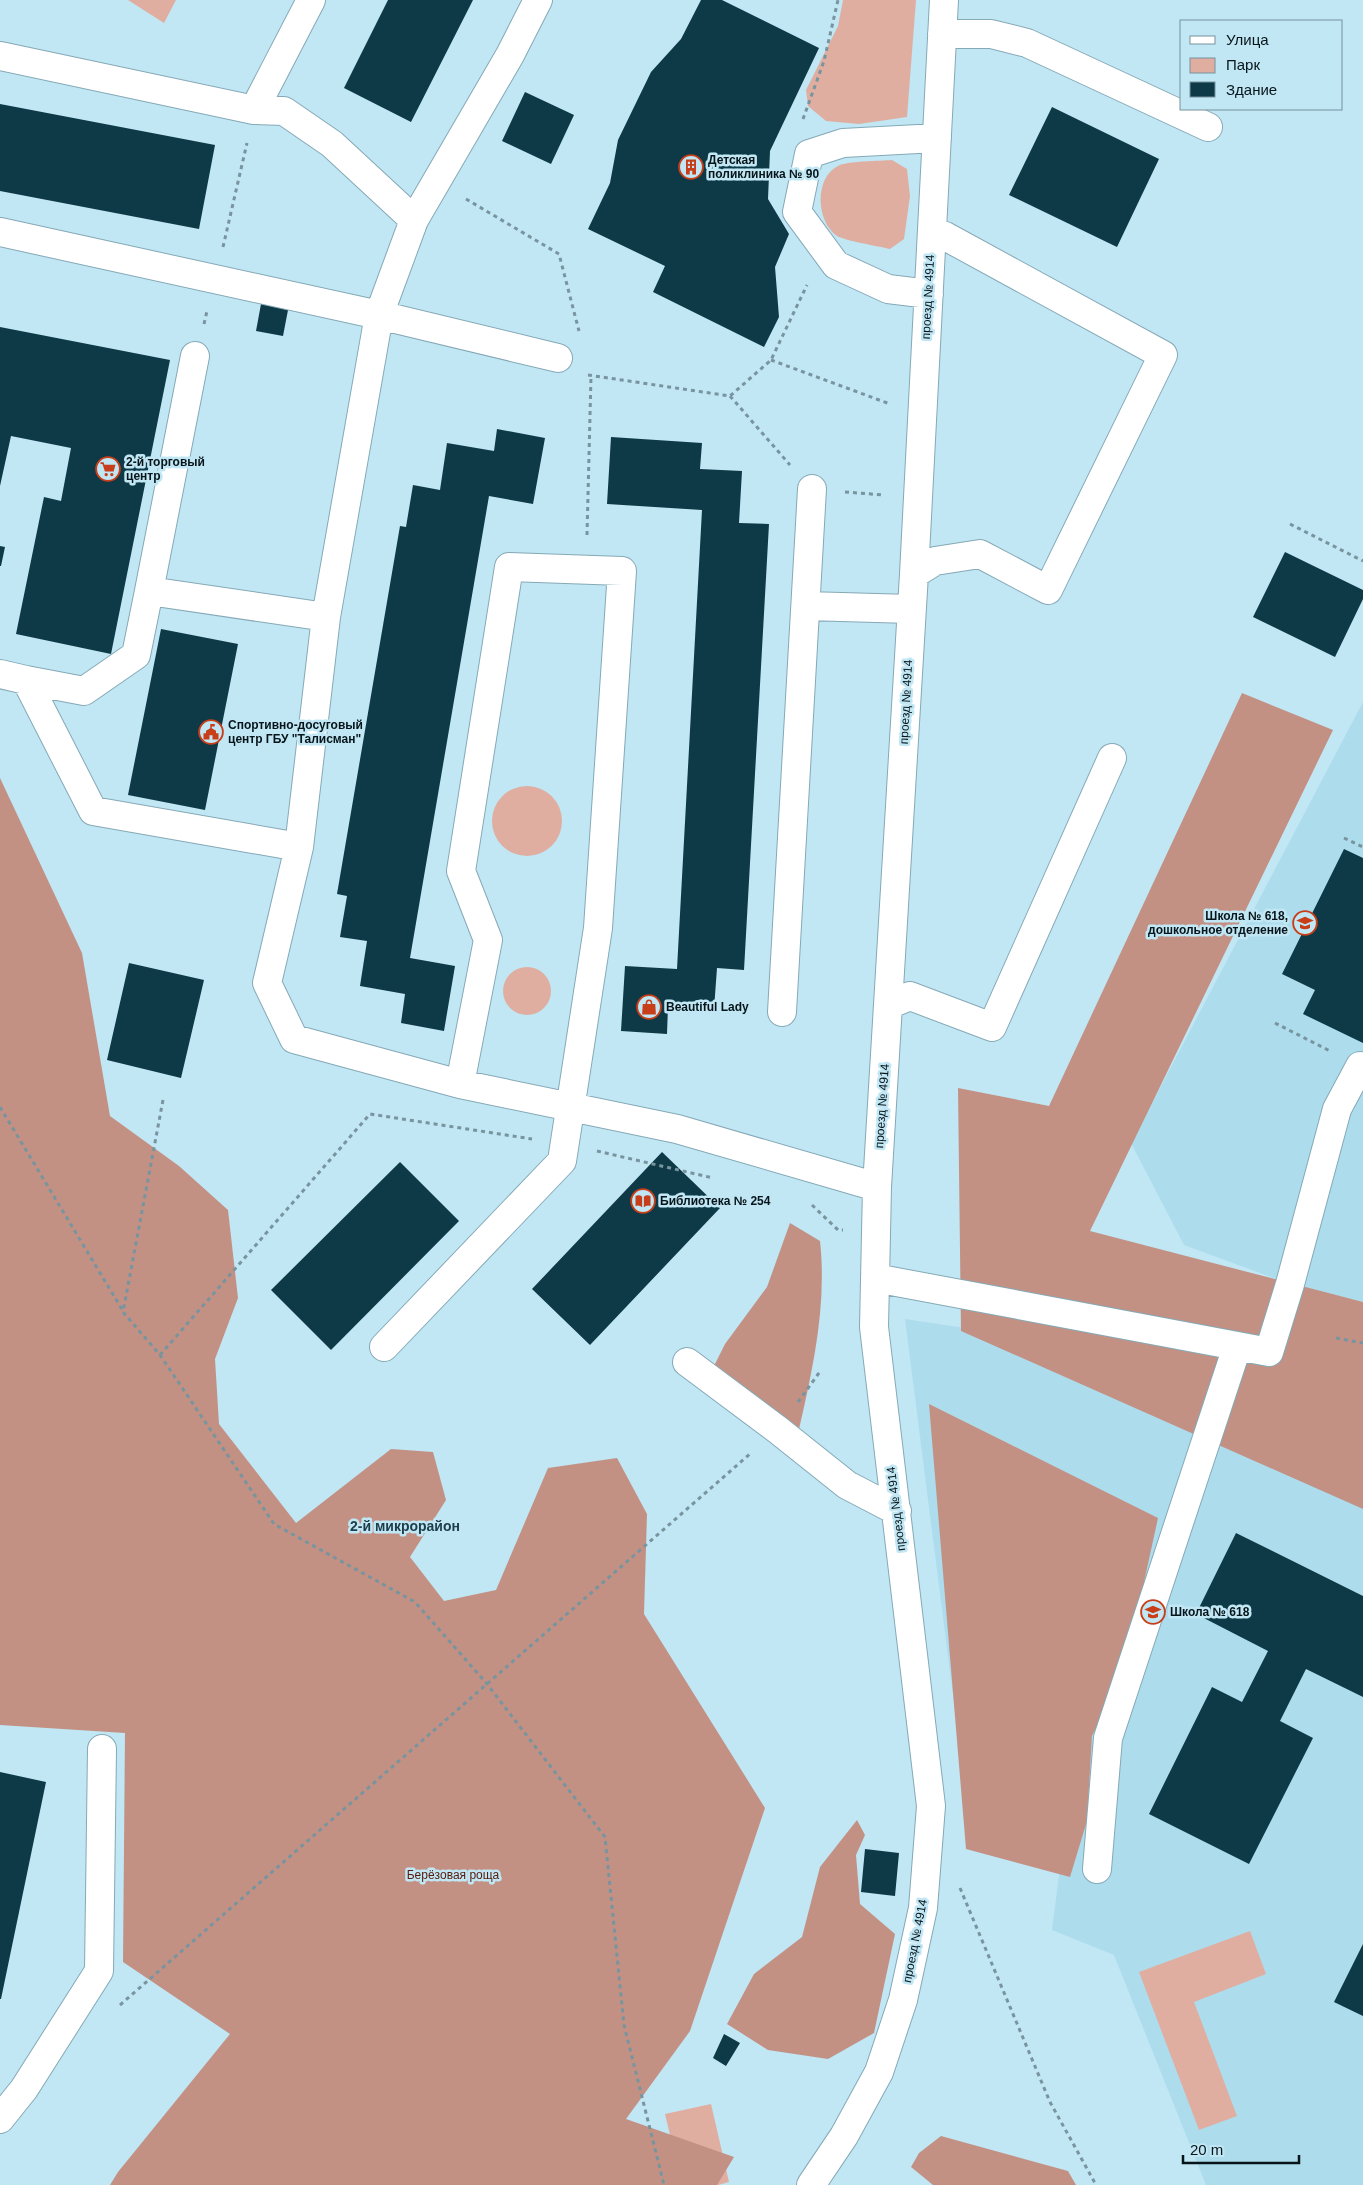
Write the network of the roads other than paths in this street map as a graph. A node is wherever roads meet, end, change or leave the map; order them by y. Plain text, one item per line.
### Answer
1 (311, 0) edge
2 (538, 0) edge
3 (944, 0) edge
4 (942, 34) junction
5 (0, 56) edge
6 (254, 110) junction
7 (1208, 127) dead end
8 (937, 138) junction
9 (414, 220) junction
10 (0, 232) edge
11 (932, 233) junction
12 (929, 294) junction
13 (379, 315) junction
14 (195, 356) road end
15 (558, 358) road end
16 (812, 490) dead end
17 (914, 574) junction
18 (149, 591) junction
19 (806, 606) junction
20 (911, 609) junction
21 (326, 617) junction
22 (0, 674) edge
23 (26, 680) junction
24 (1112, 758) dead end
25 (299, 847) junction
26 (888, 1005) junction
27 (782, 1012) dead end
28 (1360, 1066) road end
29 (460, 1084) junction
30 (570, 1107) junction
31 (877, 1187) junction
32 (875, 1278) junction
33 (384, 1347) dead end
34 (1237, 1347) junction
35 (687, 1362) dead end
36 (896, 1511) junction
37 (102, 1749) dead end
38 (1097, 1869) dead end
39 (0, 2119) edge
40 (812, 2185) edge

1 - 6 street
2 - 9 street
3 - 4 street, проезд № 4914
4 - 7 street
4 - 8 street, проезд № 4914
5 - 6 street
6 - 9 street
8 - 11 street, проезд № 4914
8 - 12 street
9 - 13 street
10 - 13 street
11 - 12 street, проезд № 4914
11 - 17 street
12 - 17 street, проезд № 4914
13 - 15 street
13 - 21 street
14 - 18 street
16 - 19 street
17 - 20 street, проезд № 4914
18 - 21 street
18 - 23 street
19 - 20 street
19 - 27 street
20 - 26 street, проезд № 4914
21 - 25 street
22 - 23 street
23 - 25 street
24 - 26 street
25 - 29 street
26 - 31 street, проезд № 4914
28 - 34 street
29 - 30 street
29 - 30 street
30 - 31 street
30 - 33 street
31 - 32 street, проезд № 4914
32 - 34 street
32 - 36 street, проезд № 4914
34 - 38 street
35 - 36 street
36 - 40 street, проезд № 4914
37 - 39 street

